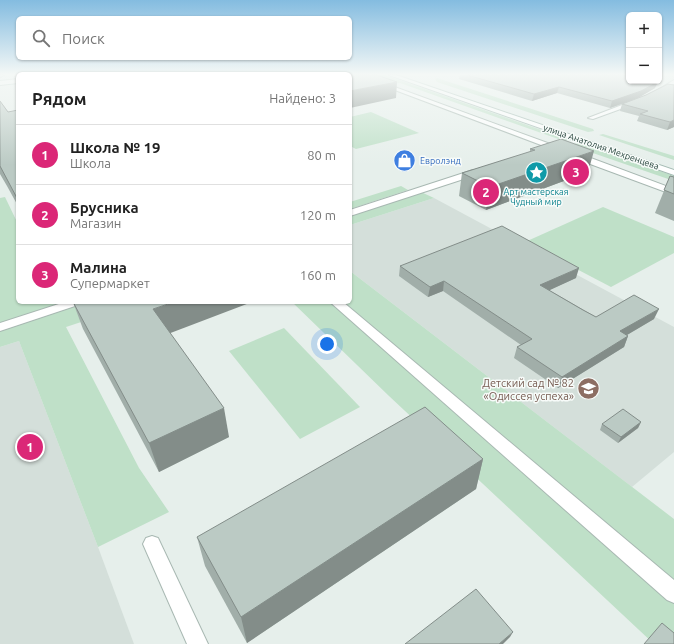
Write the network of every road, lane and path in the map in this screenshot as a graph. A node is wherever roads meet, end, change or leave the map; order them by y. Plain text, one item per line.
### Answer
1 (443, 105) edge
2 (478, 105) edge
3 (494, 105) edge
4 (627, 105) edge
5 (591, 118) dead end
6 (674, 166) edge
7 (484, 169) edge
8 (674, 173) edge
9 (674, 192) edge
10 (352, 212) edge
11 (71, 304) edge
12 (338, 304) edge
13 (0, 327) edge
14 (152, 544) dead end
15 (674, 593) edge
16 (198, 644) edge

1 - 9 street, улица Анатолия Мехренцева
2 - 8 street, улица Анатолия Мехренцева
3 - 6 street, улица Анатолия Мехренцева
4 - 5 street
7 - 10 street
11 - 13 street
12 - 15 street
14 - 16 street

